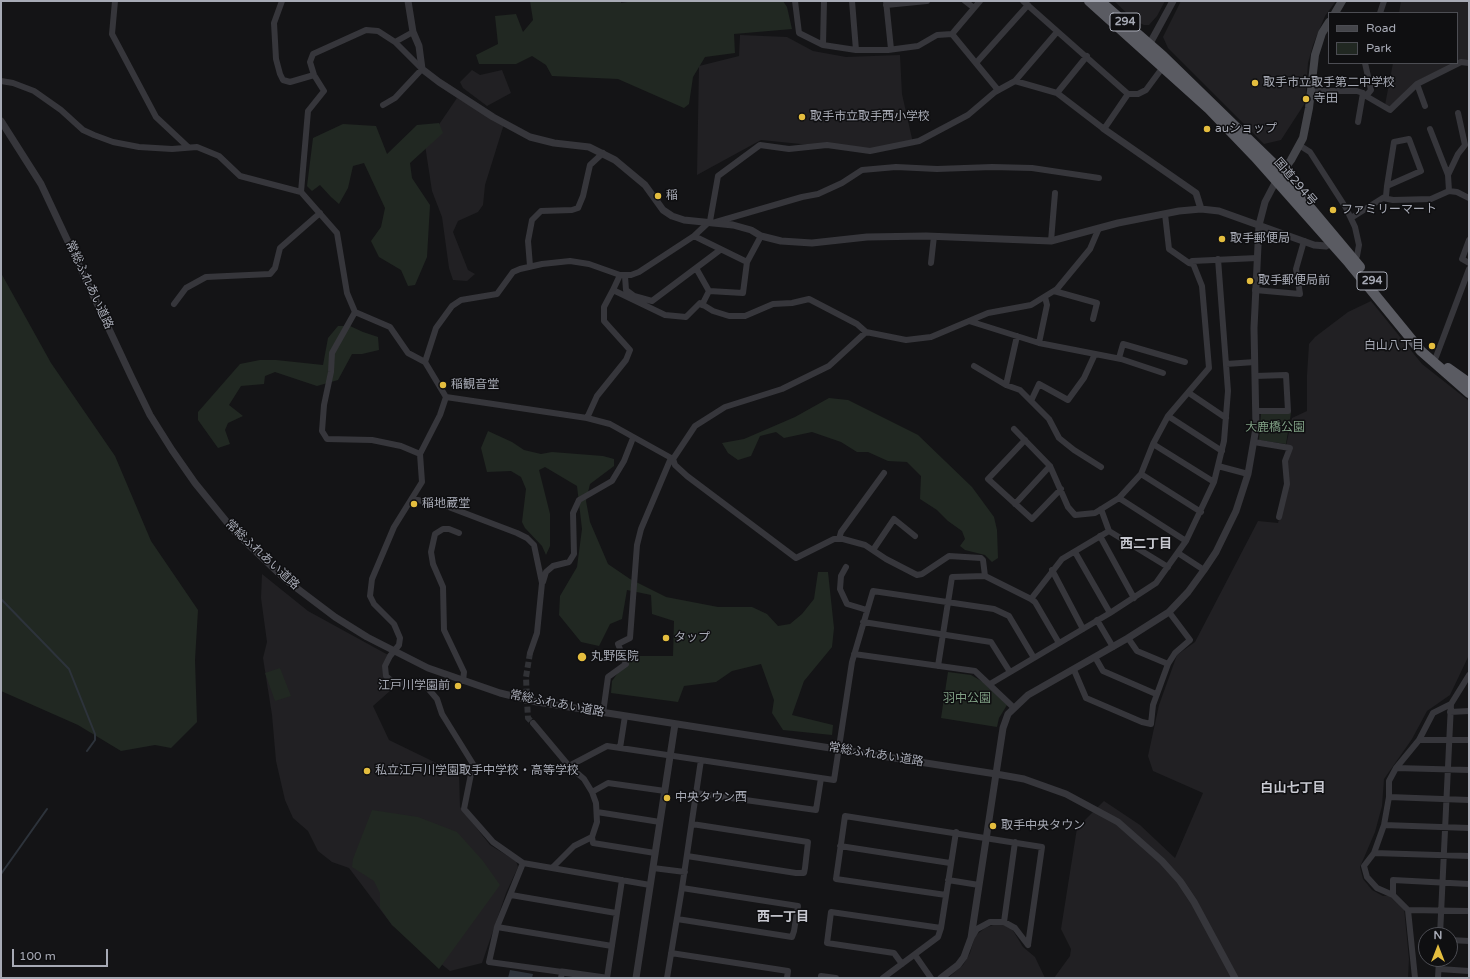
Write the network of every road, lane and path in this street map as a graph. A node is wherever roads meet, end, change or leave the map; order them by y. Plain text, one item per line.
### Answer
1 (115, 1) edge
2 (282, 1) edge
3 (408, 1) edge
4 (795, 1) edge
5 (824, 1) edge
6 (852, 1) edge
7 (927, 1) edge
8 (965, 1) edge
9 (980, 1) edge
10 (1089, 1) edge
11 (1100, 1) edge
12 (1173, 1) edge
13 (1342, 1) edge
14 (1384, 1) edge
15 (886, 3) edge
16 (1026, 3) edge
17 (974, 8) junction
18 (1336, 12) edge
19 (1380, 12) edge
20 (1328, 24) edge
21 (413, 32) junction
22 (1057, 32) junction
23 (952, 34) junction
24 (395, 42) junction
25 (823, 45) junction
26 (1148, 47) junction
27 (891, 49) junction
28 (856, 50) junction
29 (1087, 56) junction
30 (976, 63) junction
31 (1469, 63) edge
32 (1365, 64) edge
33 (1457, 64) edge
34 (1458, 64) edge
35 (1163, 66) junction
36 (422, 69) junction
37 (314, 75) junction
38 (1, 80) edge
39 (1015, 81) junction
40 (1417, 84) junction
41 (998, 90) junction
42 (1311, 91) junction
43 (1056, 93) junction
44 (1128, 94) junction
45 (1364, 95) junction
46 (383, 105) dead end
47 (1425, 106) dead end
48 (1458, 113) dead end
49 (1, 121) edge
50 (1358, 122) dead end
51 (1104, 129) junction
52 (1430, 129) dead end
53 (1299, 145) junction
54 (188, 147) junction
55 (603, 153) junction
56 (1448, 175) junction
57 (1279, 176) junction
58 (1099, 178) dead end
59 (1387, 186) junction
60 (1449, 191) junction
61 (301, 192) junction
62 (1055, 193) dead end
63 (1383, 198) junction
64 (1469, 198) edge
65 (1201, 210) junction
66 (320, 212) junction
67 (1165, 214) junction
68 (1351, 218) junction
69 (713, 222) junction
70 (1258, 225) junction
71 (1099, 228) junction
72 (694, 236) junction
73 (761, 236) junction
74 (934, 236) junction
75 (1469, 240) edge
76 (1051, 241) junction
77 (1304, 241) junction
78 (1331, 243) junction
79 (720, 250) junction
80 (1257, 258) junction
81 (1218, 259) junction
82 (747, 262) junction
83 (1352, 262) junction
84 (931, 263) dead end
85 (1193, 264) junction
86 (1469, 264) edge
87 (530, 266) junction
88 (696, 268) junction
89 (1469, 269) edge
90 (622, 275) junction
91 (613, 290) junction
92 (1255, 290) junction
93 (709, 291) junction
94 (1054, 291) junction
95 (1045, 297) junction
96 (174, 304) dead end
97 (702, 305) junction
98 (355, 312) junction
99 (1093, 319) dead end
100 (969, 321) junction
101 (866, 332) junction
102 (1017, 336) junction
103 (1039, 343) junction
104 (1095, 354) junction
105 (1119, 358) junction
106 (1436, 358) junction
107 (425, 362) junction
108 (1185, 362) dead end
109 (1255, 362) junction
110 (1226, 364) junction
111 (974, 366) dead end
112 (1163, 373) dead end
113 (1255, 376) junction
114 (1469, 383) edge
115 (1006, 385) junction
116 (1469, 393) edge
117 (1189, 394) junction
118 (446, 397) junction
119 (1030, 401) junction
120 (1256, 411) junction
121 (1168, 416) junction
122 (587, 418) junction
123 (1226, 418) junction
124 (1014, 429) dead end
125 (633, 438) junction
126 (1025, 440) junction
127 (1254, 442) junction
128 (1153, 444) junction
129 (1222, 451) junction
130 (420, 454) junction
131 (672, 458) junction
132 (1050, 466) junction
133 (1218, 466) junction
134 (1101, 467) dead end
135 (884, 473) dead end
136 (1141, 474) junction
137 (1248, 474) junction
138 (1214, 482) junction
139 (1062, 489) junction
140 (1119, 498) junction
141 (413, 499) junction
142 (1015, 504) junction
143 (1101, 509) junction
144 (1200, 512) junction
145 (1279, 517) dead end
146 (1109, 531) junction
147 (459, 533) dead end
148 (915, 536) dead end
149 (1100, 536) junction
150 (839, 539) junction
151 (1186, 541) junction
152 (873, 550) junction
153 (1075, 552) junction
154 (1178, 553) junction
155 (1168, 566) junction
156 (846, 567) dead end
157 (1052, 570) junction
158 (1204, 570) junction
159 (985, 576) junction
160 (542, 583) junction
161 (1134, 598) junction
162 (1031, 599) junction
163 (948, 602) junction
164 (867, 610) junction
165 (1169, 612) junction
166 (1110, 613) junction
167 (1097, 620) junction
168 (863, 622) junction
169 (1083, 629) junction
170 (943, 634) junction
171 (1128, 638) junction
172 (1059, 643) junction
173 (1113, 647) junction
174 (395, 652) junction
175 (530, 653) tunnel mouth
176 (854, 654) junction
177 (1095, 657) junction
178 (1034, 658) junction
179 (1168, 664) junction
180 (938, 666) junction
181 (1074, 670) junction
182 (1010, 672) junction
183 (1469, 675) edge
184 (463, 681) junction
185 (990, 684) junction
186 (1156, 694) junction
187 (1451, 704) junction
188 (1014, 707) junction
189 (1469, 711) edge
190 (1450, 712) junction
191 (603, 713) junction
192 (625, 716) junction
193 (533, 723) tunnel mouth
194 (675, 724) junction
195 (1419, 740) junction
196 (1469, 740) edge
197 (1449, 741) junction
198 (620, 748) junction
199 (838, 749) junction
200 (670, 756) junction
201 (701, 760) junction
202 (569, 766) junction
203 (1396, 768) junction
204 (1448, 770) junction
205 (1469, 770) edge
206 (996, 774) junction
207 (821, 778) junction
208 (665, 791) junction
209 (592, 792) junction
210 (696, 792) junction
211 (1389, 797) junction
212 (1446, 799) junction
213 (1469, 800) edge
214 (597, 812) junction
215 (660, 822) junction
216 (692, 824) junction
217 (1384, 825) junction
218 (1445, 827) junction
219 (1469, 828) edge
220 (956, 832) junction
221 (592, 837) junction
222 (986, 837) junction
223 (1015, 842) junction
224 (840, 846) junction
225 (655, 853) junction
226 (1374, 853) junction
227 (1444, 855) junction
228 (687, 856) junction
229 (1469, 856) edge
230 (523, 863) junction
231 (950, 863) junction
232 (552, 868) junction
233 (653, 868) junction
234 (685, 872) junction
235 (622, 880) junction
236 (948, 880) junction
237 (1443, 882) junction
238 (979, 884) junction
239 (1469, 884) edge
240 (650, 885) junction
241 (682, 888) junction
242 (511, 895) junction
243 (946, 895) junction
244 (1392, 895) junction
245 (1408, 910) junction
246 (1442, 910) junction
247 (1469, 911) edge
248 (616, 912) junction
249 (677, 919) junction
250 (1004, 922) junction
251 (497, 927) junction
252 (1441, 927) edge
253 (942, 928) junction
254 (971, 938) junction
255 (1458, 940) edge
256 (1469, 941) edge
257 (612, 946) junction
258 (671, 953) junction
259 (915, 955) junction
260 (902, 964) junction
261 (1439, 969) joint
262 (1469, 971) edge
263 (562, 975) edge
264 (606, 978) edge
265 (636, 978) edge
266 (667, 978) edge
267 (787, 978) edge
268 (821, 978) edge
269 (836, 978) edge
270 (883, 978) edge
271 (931, 978) edge
272 (941, 978) edge
273 (1235, 978) edge
274 (1415, 978) edge
275 (1438, 978) edge

1 - 54 street
2 - 37 street
3 - 21 street
4 - 25 street
5 - 25 street
6 - 28 street
7 - 15 street
8 - 17 street
9 - 17 street
10 - 26 highway, 国道294号 / 294
11 - 26 highway, 国道294号 / 294
12 - 26 street
13 - 18 main road
14 - 19 street
15 - 27 street
16 - 22 street
16 - 30 street
17 - 23 street
20 - 42 main road
21 - 24 street
21 - 36 street
22 - 29 street
22 - 39 street
23 - 27 street
23 - 30 street
24 - 36 street
24 - 37 street
25 - 28 street
26 - 35 highway, 国道294号 / 294
26 - 57 highway, 国道294号 / 294
27 - 28 street
29 - 43 street
29 - 44 street
30 - 41 street
31 - 34 street
32 - 45 street
33 - 40 street
35 - 44 street
35 - 57 highway, 国道294号 / 294
36 - 46 street
36 - 55 street
37 - 61 street
38 - 54 street
39 - 41 street
39 - 43 street
40 - 45 street
40 - 47 street
41 - 69 street
42 - 45 street
42 - 53 main road
43 - 51 street
44 - 51 street
45 - 50 street
48 - 56 street
49 - 174 street, 常総ふれあい道路
51 - 65 street
52 - 56 street
53 - 57 main road
53 - 68 street
54 - 61 street
55 - 69 street
55 - 87 street
56 - 60 street
57 - 70 street
57 - 78 highway, 国道294号 / 294
57 - 83 highway, 国道294号 / 294
58 - 69 street
59 - 59 street
59 - 63 street
60 - 63 street
60 - 64 street
61 - 66 street
62 - 76 street
63 - 68 street
65 - 67 street
65 - 70 street
66 - 96 street
66 - 98 street
67 - 71 street
67 - 85 street
68 - 83 street
69 - 72 street
69 - 73 street
70 - 77 street
70 - 80 street
71 - 76 street
71 - 94 street
72 - 79 street
72 - 90 street
73 - 74 street
73 - 82 street
74 - 76 street
74 - 84 street
75 - 86 street
77 - 78 street
77 - 92 street
78 - 83 highway, 国道294号 / 294
79 - 82 street
79 - 88 street
80 - 81 street
80 - 92 street
81 - 85 street
81 - 110 street
82 - 93 street
83 - 106 highway, 国道294号 / 294
83 - 116 highway, 国道294号 / 294
85 - 117 street
87 - 90 street
87 - 107 street
88 - 90 street
88 - 93 street
89 - 106 street
90 - 91 street
91 - 97 street
91 - 122 street
92 - 109 street
93 - 97 street
94 - 95 street
94 - 99 street
95 - 100 street
95 - 103 street
97 - 101 street
98 - 107 street
98 - 130 street
100 - 101 street
100 - 102 street
101 - 131 street
102 - 103 street
102 - 115 street
103 - 104 street
104 - 105 street
104 - 119 street
105 - 108 street
105 - 112 street
106 - 114 highway, 国道294号 / 294
107 - 118 street
109 - 110 street
109 - 113 street
110 - 123 street
111 - 115 street
113 - 120 street
113 - 120 street
115 - 119 street
117 - 121 street
117 - 123 street
118 - 122 street
118 - 130 street
119 - 134 street
120 - 127 street
121 - 128 street
121 - 129 street
122 - 125 street
123 - 129 street
124 - 126 street
125 - 131 street
125 - 160 street
126 - 132 street
126 - 142 street
127 - 137 street
127 - 145 street
128 - 136 street
128 - 138 street
129 - 133 street
130 - 141 street
131 - 150 street
131 - 191 street
132 - 139 street
132 - 142 street
133 - 137 street
133 - 138 street
135 - 150 street
136 - 140 street
136 - 144 street
137 - 158 street
138 - 144 street
139 - 142 street
139 - 143 street
140 - 143 street
140 - 151 street
141 - 160 street
141 - 174 street
143 - 146 street
144 - 151 street
146 - 149 street
146 - 155 street
147 - 184 street
148 - 152 street
149 - 153 street
149 - 161 street
150 - 152 street
151 - 154 street
152 - 159 street
153 - 157 street
153 - 166 street
154 - 155 street
154 - 158 street
155 - 161 street
156 - 164 street
157 - 162 street
157 - 169 street
158 - 165 street
159 - 162 street
159 - 163 street
160 - 175 street
161 - 166 street
162 - 172 street
163 - 164 street
163 - 170 street
163 - 178 street
164 - 168 street
165 - 171 street
165 - 179 street
166 - 167 street
167 - 169 street
167 - 173 street
168 - 170 street
168 - 176 street
169 - 172 street
170 - 180 street
170 - 182 street
171 - 173 street
171 - 179 street
172 - 178 street
173 - 177 street
174 - 184 street, 常総ふれあい道路
174 - 230 street
176 - 180 street
176 - 199 street
177 - 181 street
177 - 186 street
178 - 182 street
179 - 186 street
180 - 185 street
181 - 186 street
181 - 188 street
182 - 185 street
183 - 187 street
184 - 191 street, 常総ふれあい道路
185 - 188 street
187 - 190 street
187 - 195 street
188 - 206 street
189 - 190 street
190 - 197 street
191 - 192 street, 常総ふれあい道路
192 - 194 street, 常総ふれあい道路
192 - 198 street
193 - 202 street
194 - 199 street, 常総ふれあい道路
194 - 200 street
195 - 197 street
195 - 203 street
196 - 197 street
197 - 204 street
198 - 200 street
198 - 202 street
199 - 206 street, 常総ふれあい道路
199 - 207 street
200 - 201 street
200 - 208 street
201 - 207 street
201 - 210 street
202 - 209 street
203 - 204 street
203 - 211 street
204 - 205 street
204 - 212 street
206 - 222 street
206 - 273 street, 常総ふれあい道路
207 - 210 street
208 - 209 street
208 - 215 street
209 - 214 street
210 - 216 street
211 - 212 street
211 - 217 street
212 - 213 street
212 - 218 street
214 - 215 street
214 - 221 street
215 - 225 street
216 - 228 street
216 - 228 street
217 - 218 street
217 - 226 street
218 - 219 street
218 - 227 street
220 - 222 street
220 - 224 street
220 - 231 street
221 - 225 street
221 - 232 street
222 - 223 street
222 - 238 street
223 - 250 street
223 - 250 street
224 - 231 street
224 - 243 street
225 - 233 street
226 - 227 street
226 - 244 street
227 - 229 street
227 - 237 street
228 - 234 street
230 - 232 street
230 - 242 street
231 - 236 street
232 - 235 street
233 - 234 street
233 - 240 street
234 - 241 street
235 - 240 street
235 - 248 street
236 - 238 street
236 - 243 street
237 - 239 street
237 - 244 street
237 - 246 street
238 - 254 street
240 - 265 street
241 - 249 street
241 - 249 street
242 - 248 street
242 - 251 street
243 - 253 street
244 - 245 street
245 - 246 street
245 - 274 street
246 - 247 street
246 - 252 street
248 - 257 street
249 - 258 street
250 - 254 street
251 - 257 street
251 - 263 street
253 - 259 street
253 - 260 street
254 - 272 street
255 - 256 street
257 - 264 street
258 - 266 street
258 - 267 street
259 - 260 street
259 - 271 street
260 - 270 street
261 - 262 street
261 - 275 street
263 - 264 street
268 - 269 street

